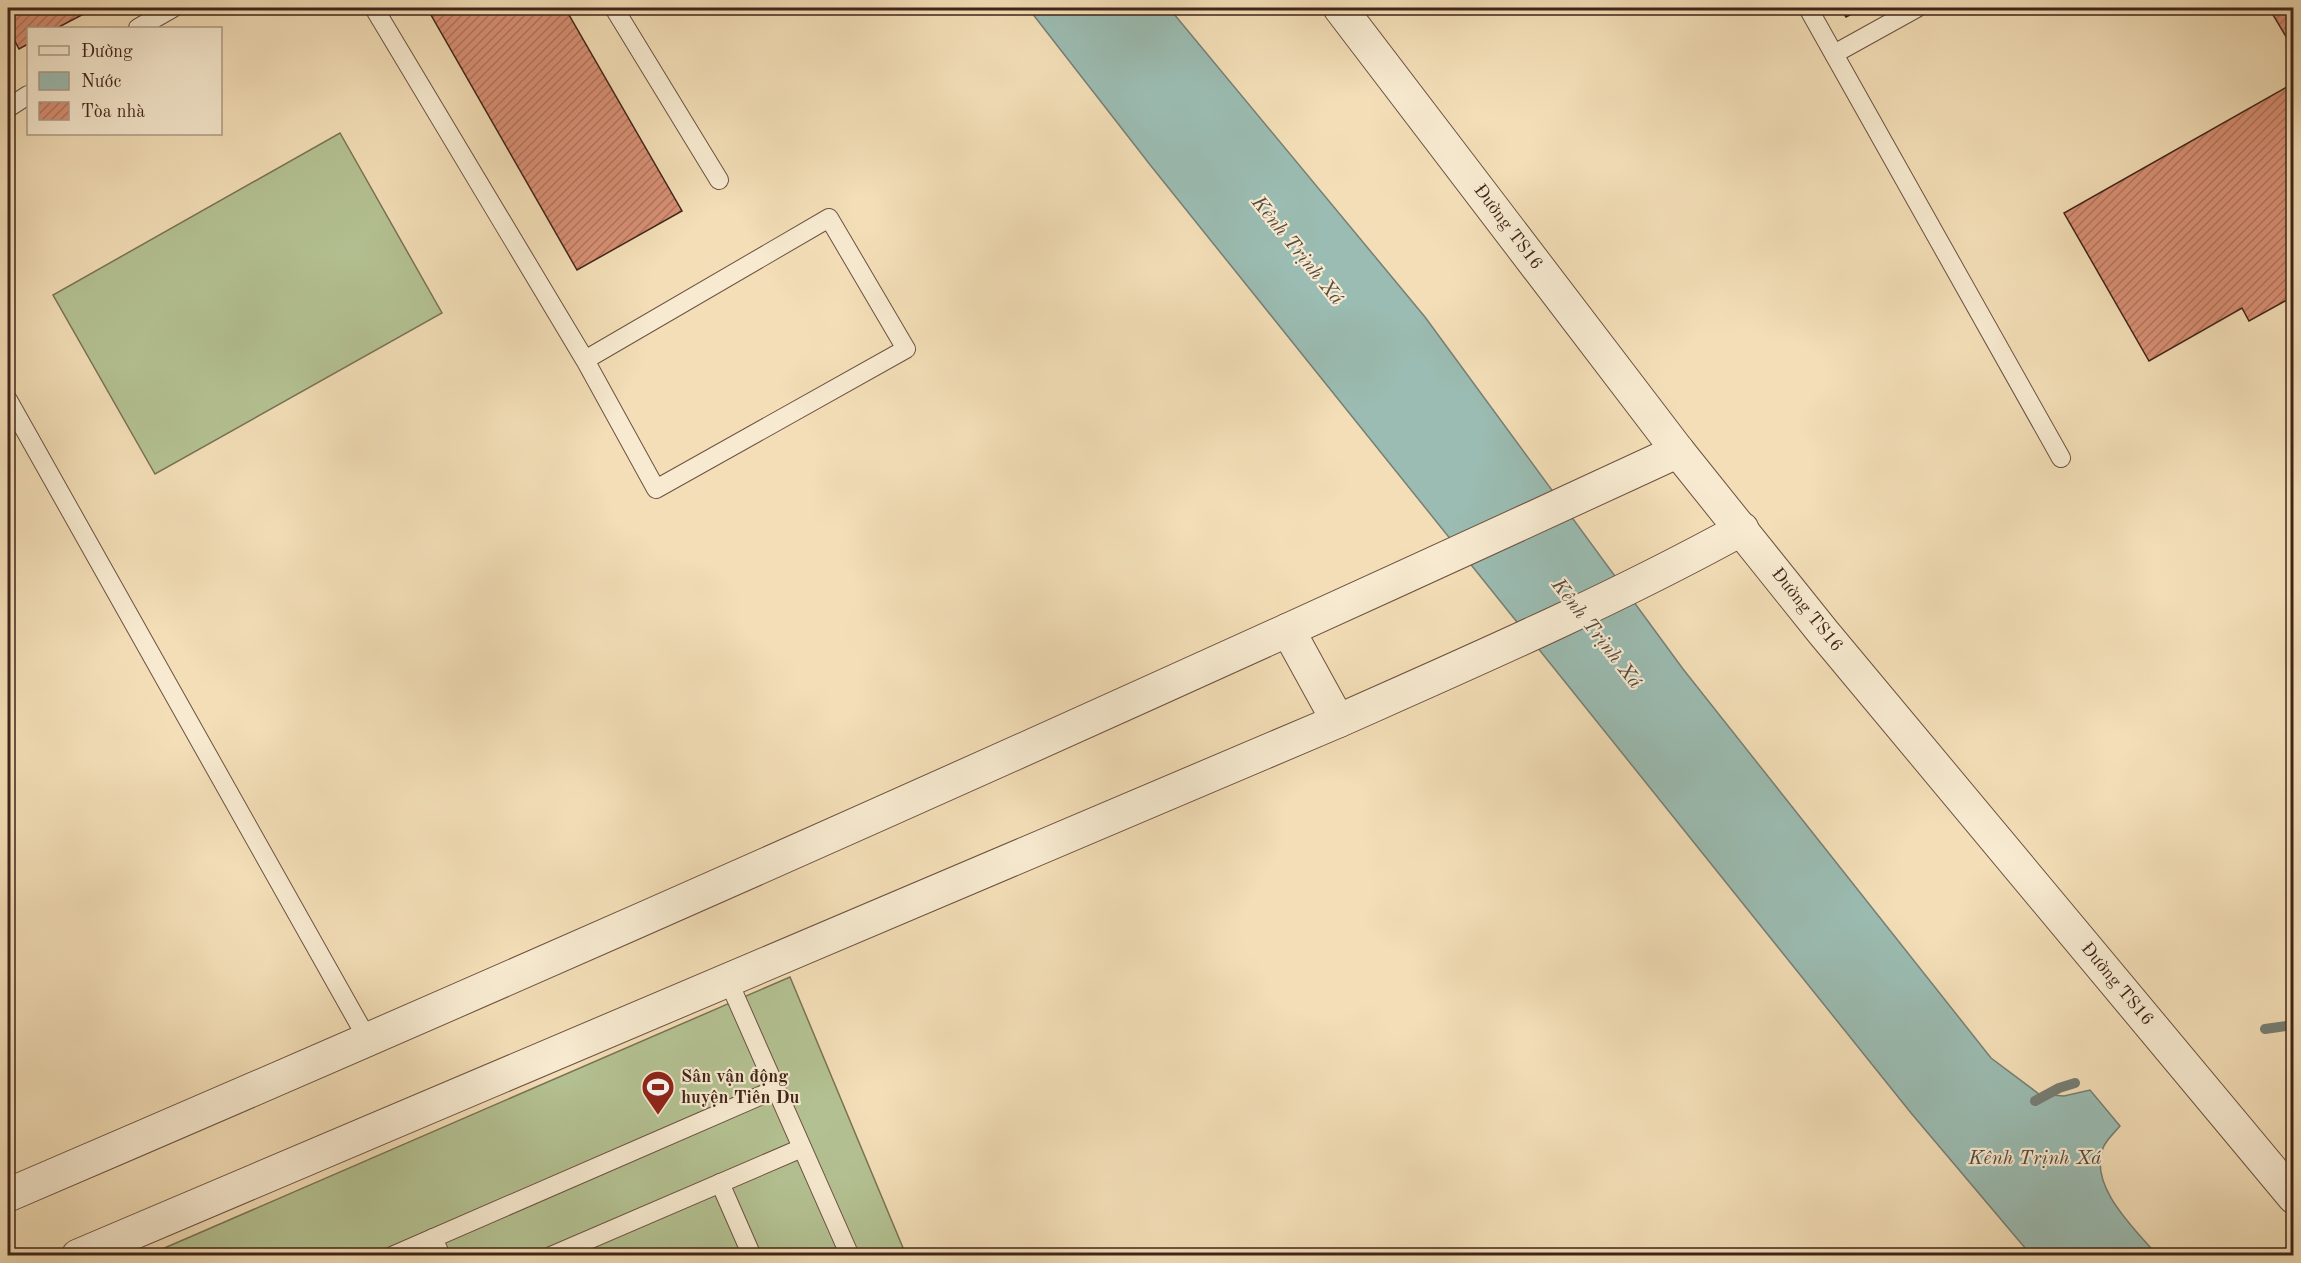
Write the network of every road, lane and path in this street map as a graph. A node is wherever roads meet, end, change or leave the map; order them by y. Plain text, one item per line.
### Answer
1 (173, 8) edge
2 (374, 8) edge
3 (614, 8) edge
4 (1340, 8) edge
5 (1808, 8) edge
6 (1917, 8) edge
7 (140, 27) edge
8 (1834, 54) junction
9 (27, 96) edge
10 (8, 108) edge
11 (719, 180) dead end
12 (585, 360) junction
13 (8, 400) edge
14 (1678, 451) junction
15 (2061, 458) dead end
16 (1742, 529) junction
17 (1288, 630) junction
18 (1338, 721) junction
19 (728, 980) junction
20 (368, 1040) junction
21 (776, 1089) junction
22 (802, 1148) junction
23 (720, 1183) junction
24 (8, 1195) edge
25 (2294, 1197) edge
26 (433, 1238) junction
27 (78, 1256) edge
28 (392, 1256) edge
29 (441, 1256) edge
30 (551, 1256) edge
31 (752, 1256) edge
32 (850, 1256) edge

1 - 7 lane
2 - 12 lane
3 - 11 lane
4 - 14 street, Đường TS16
5 - 8 lane
6 - 8 lane
8 - 15 lane
9 - 10 lane
12 - 12 lane
13 - 20 lane
14 - 16 street, Đường TS16
14 - 17 street
16 - 18 street
16 - 25 street, Đường TS16
17 - 18 street
17 - 20 street
18 - 19 street
19 - 21 lane
19 - 27 street
20 - 24 street
21 - 22 lane
21 - 26 lane
22 - 23 lane
22 - 32 lane
23 - 30 lane
23 - 31 lane
26 - 28 lane
26 - 29 lane

